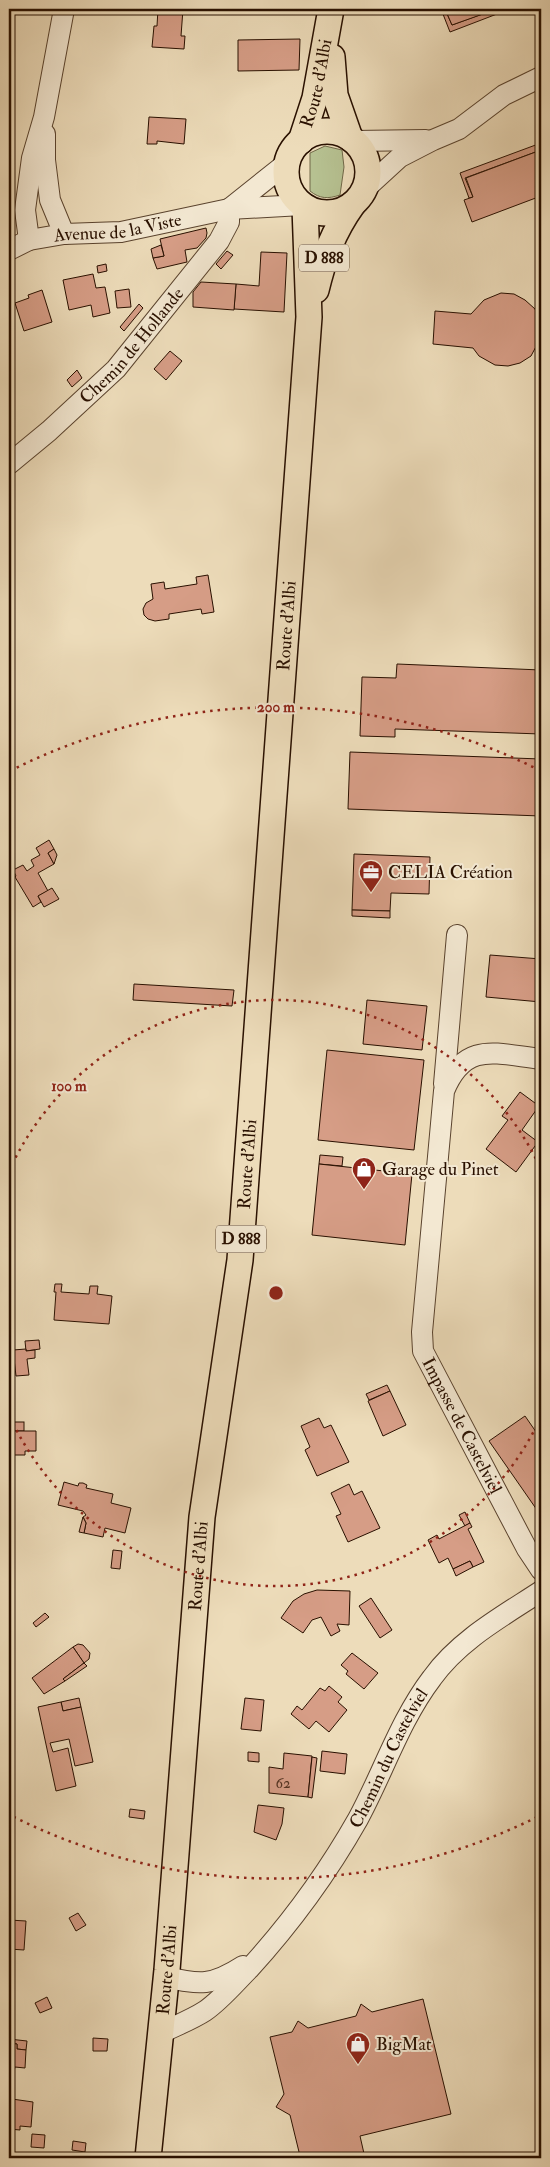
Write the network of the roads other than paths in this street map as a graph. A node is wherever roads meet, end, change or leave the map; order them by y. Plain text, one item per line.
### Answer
1 (64, 9) edge
2 (334, 14) edge
3 (541, 77) edge
4 (44, 118) junction
5 (352, 139) junction
6 (432, 140) junction
7 (301, 141) junction
8 (288, 162) junction
9 (359, 197) junction
10 (304, 206) junction
11 (229, 209) junction
12 (64, 234) junction
13 (28, 240) junction
14 (9, 250) edge
15 (309, 317) junction
16 (9, 464) edge
17 (457, 935) dead end
18 (541, 1059) edge
19 (444, 1091) junction
20 (541, 1570) edge
21 (541, 1591) edge
22 (264, 1953) junction
23 (166, 1977) junction
24 (161, 2034) junction
25 (148, 2158) edge

1 - 4 street
2 - 5 main road, Route d'Albi
2 - 7 main road, Route d'Albi
3 - 6 street
4 - 12 street
4 - 13 street
5 - 6 street
5 - 7 main road
5 - 9 main road
6 - 9 street
7 - 8 main road
8 - 10 main road
8 - 11 street, Avenue de la Viste
9 - 10 main road
9 - 15 main road, Route d'Albi / D 888
10 - 11 street, Avenue de la Viste
10 - 15 main road, Route d'Albi / D 888
11 - 12 street, Avenue de la Viste
11 - 16 street, Chemin de Hollande
12 - 13 street, Avenue de la Viste
13 - 14 street, Avenue de la Viste
15 - 23 main road, Route d'Albi / D 888
17 - 19 street, Impasse de Castelviel
18 - 19 street, Impasse de Castelviel
19 - 20 street, Impasse de Castelviel
21 - 22 street, Chemin du Castelviel
22 - 23 street, Chemin du Castelviel
22 - 24 street, Chemin du Castelviel
23 - 24 main road, Route d'Albi / D 888
24 - 25 main road, Route d'Albi / D 888

